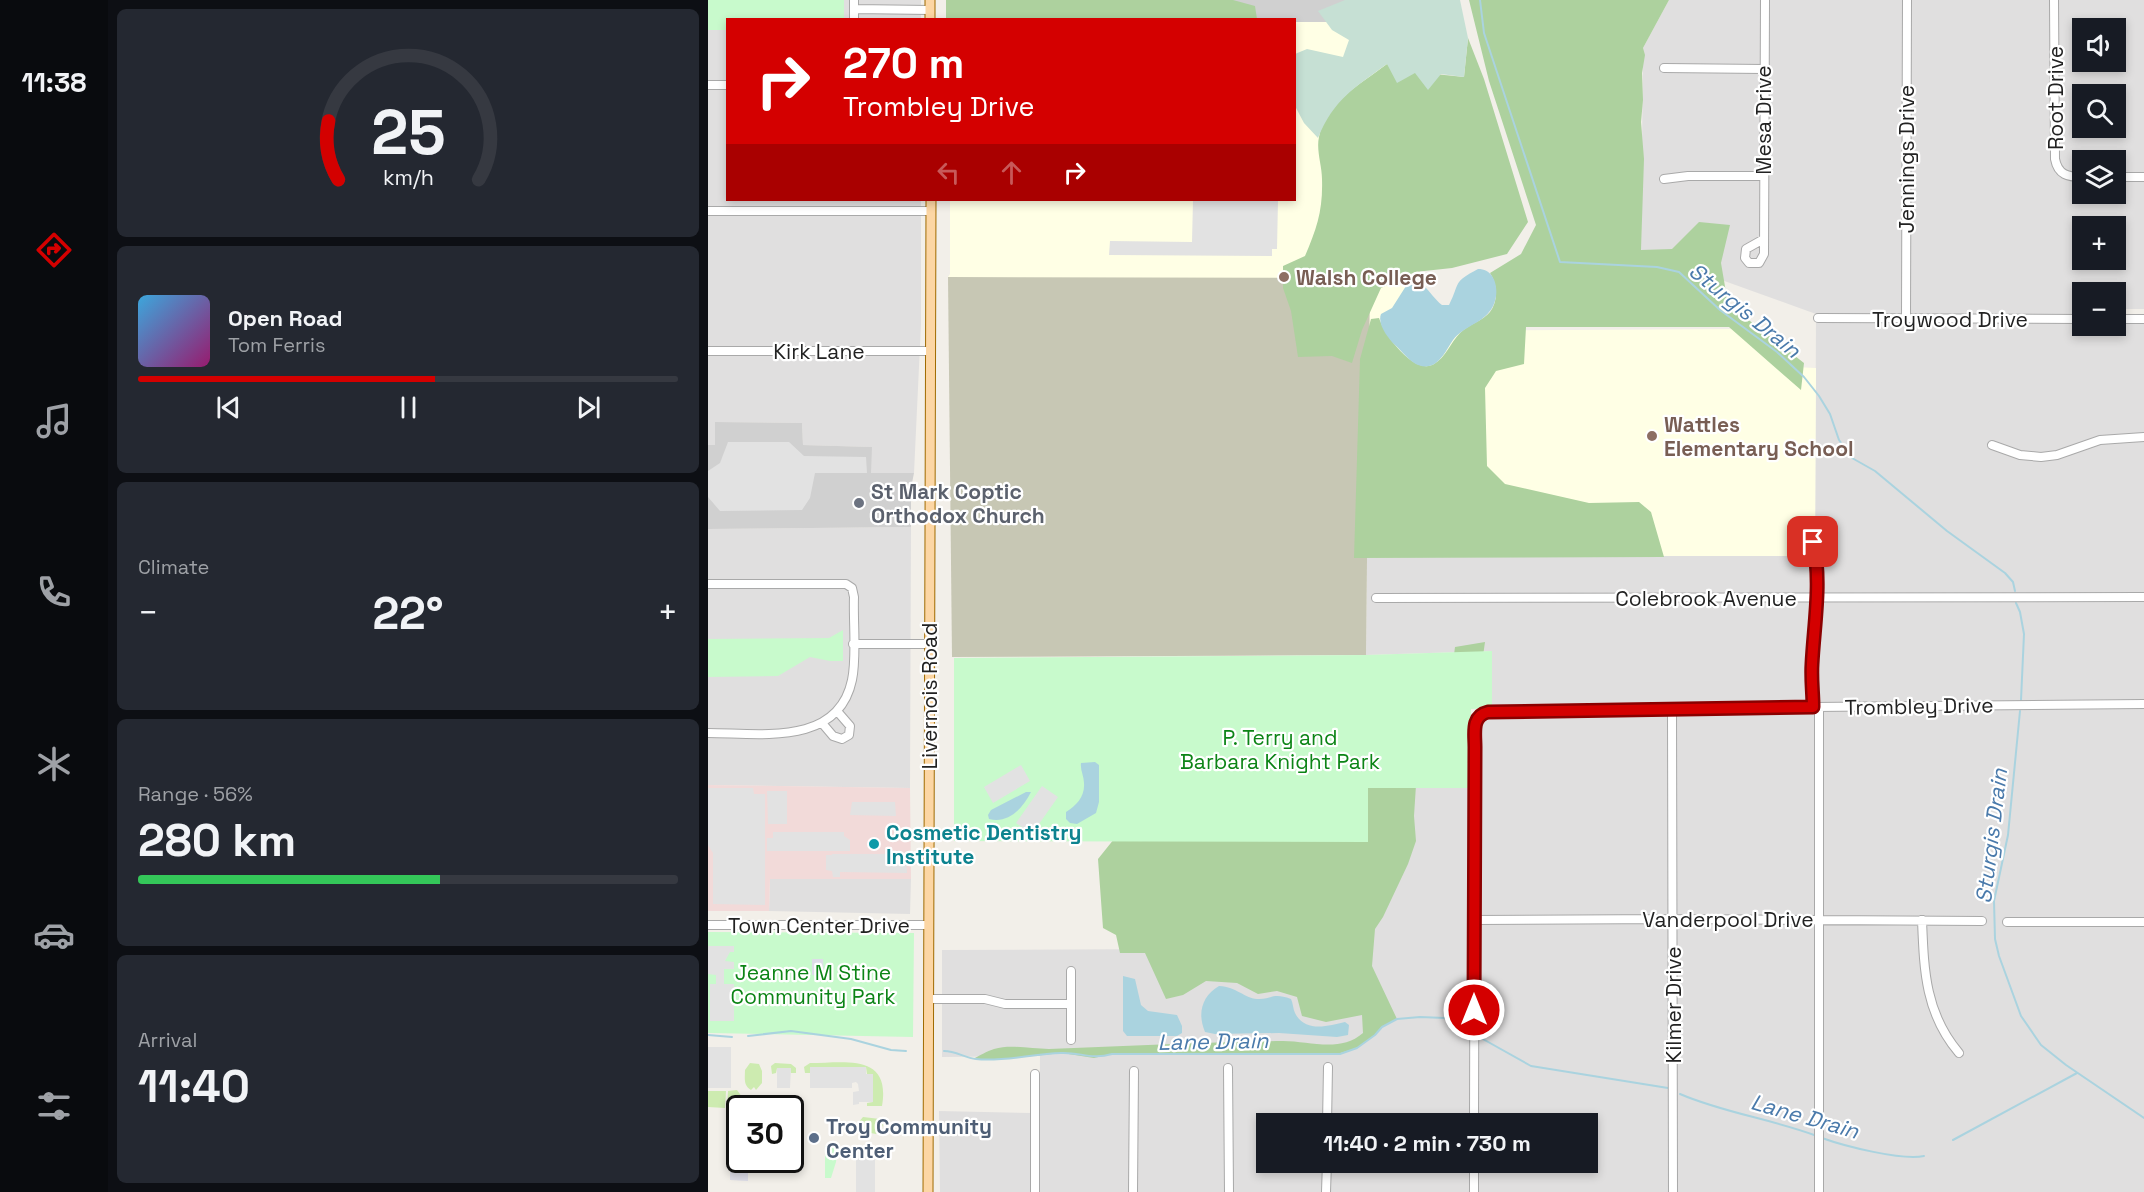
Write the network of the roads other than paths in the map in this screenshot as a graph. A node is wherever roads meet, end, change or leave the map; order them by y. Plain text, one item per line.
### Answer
1 (854, 0) edge
2 (1764, 0) edge
3 (1907, 0) edge
4 (2054, 0) edge
5 (854, 9) junction
6 (930, 10) edge
7 (854, 18) edge
8 (1664, 68) dead end
9 (1764, 69) junction
10 (726, 84) edge
11 (708, 85) edge
12 (1763, 176) junction
13 (2072, 176) edge
14 (2126, 177) edge
15 (2144, 177) edge
16 (1664, 179) dead end
17 (931, 201) edge
18 (708, 211) edge
19 (930, 211) junction
20 (1762, 240) dead end
21 (1818, 318) dead end
22 (1906, 318) junction
23 (2072, 319) edge
24 (2126, 319) edge
25 (2144, 319) edge
26 (708, 351) edge
27 (930, 351) junction
28 (2144, 437) edge
29 (1992, 445) dead end
30 (1813, 542) dead end
31 (708, 584) edge
32 (2144, 597) edge
33 (1376, 598) dead end
34 (1817, 598) junction
35 (853, 644) junction
36 (929, 644) junction
37 (2144, 704) edge
38 (1816, 707) junction
39 (1672, 710) junction
40 (837, 711) junction
41 (822, 723) junction
42 (708, 733) edge
43 (1672, 919) junction
44 (1474, 920) junction
45 (1819, 920) junction
46 (1922, 920) junction
47 (1982, 921) dead end
48 (2007, 922) dead end
49 (2144, 922) edge
50 (708, 925) edge
51 (929, 926) junction
52 (1071, 971) dead end
53 (929, 999) junction
54 (1070, 1004) junction
55 (1071, 1040) dead end
56 (1959, 1053) dead end
57 (1328, 1067) dead end
58 (1228, 1068) dead end
59 (1134, 1071) dead end
60 (1035, 1074) dead end
61 (1327, 1113) edge
62 (1474, 1113) edge
63 (1327, 1173) edge
64 (1474, 1173) edge
65 (928, 1192) edge
66 (1035, 1192) edge
67 (1132, 1192) edge
68 (1229, 1192) edge
69 (1326, 1192) edge
70 (1474, 1192) edge
71 (1673, 1192) edge
72 (1819, 1192) edge

1 - 5 street
2 - 9 street, Mesa Drive
3 - 22 street, Jennings Drive
4 - 13 street, Root Drive
5 - 6 street
5 - 7 street
8 - 9 street
9 - 12 street, Mesa Drive
10 - 11 street
12 - 16 street
12 - 20 street, Mesa Drive
14 - 15 street
17 - 19 main road, Livernois Road
18 - 19 street
19 - 27 main road, Livernois Road
21 - 22 street, Troywood Drive
22 - 23 street, Troywood Drive
24 - 25 street
26 - 27 street, Kirk Lane
27 - 36 main road, Livernois Road
28 - 29 street
30 - 34 street
31 - 35 street
32 - 34 street, Colebrook Avenue
33 - 34 street, Colebrook Avenue
34 - 38 street
35 - 36 street
35 - 40 street
36 - 51 main road, Livernois Road
37 - 38 street, Trombley Drive
38 - 39 street, Trombley Drive
38 - 45 street
39 - 43 street, Kilmer Drive
39 - 44 street, Trombley Drive
40 - 41 street
40 - 41 street
41 - 42 street
43 - 44 street, Vanderpool Drive
43 - 45 street, Vanderpool Drive
43 - 71 street, Kilmer Drive
44 - 62 street
45 - 46 street, Vanderpool Drive
45 - 72 street
46 - 47 street, Vanderpool Drive
46 - 56 street
48 - 49 street
50 - 51 street, Town Center Drive
51 - 53 main road, Livernois Road
52 - 54 street
53 - 54 street
53 - 65 main road, Livernois Road
54 - 55 street
57 - 61 street
58 - 68 street
59 - 67 street
60 - 66 street
63 - 69 street
64 - 70 street

